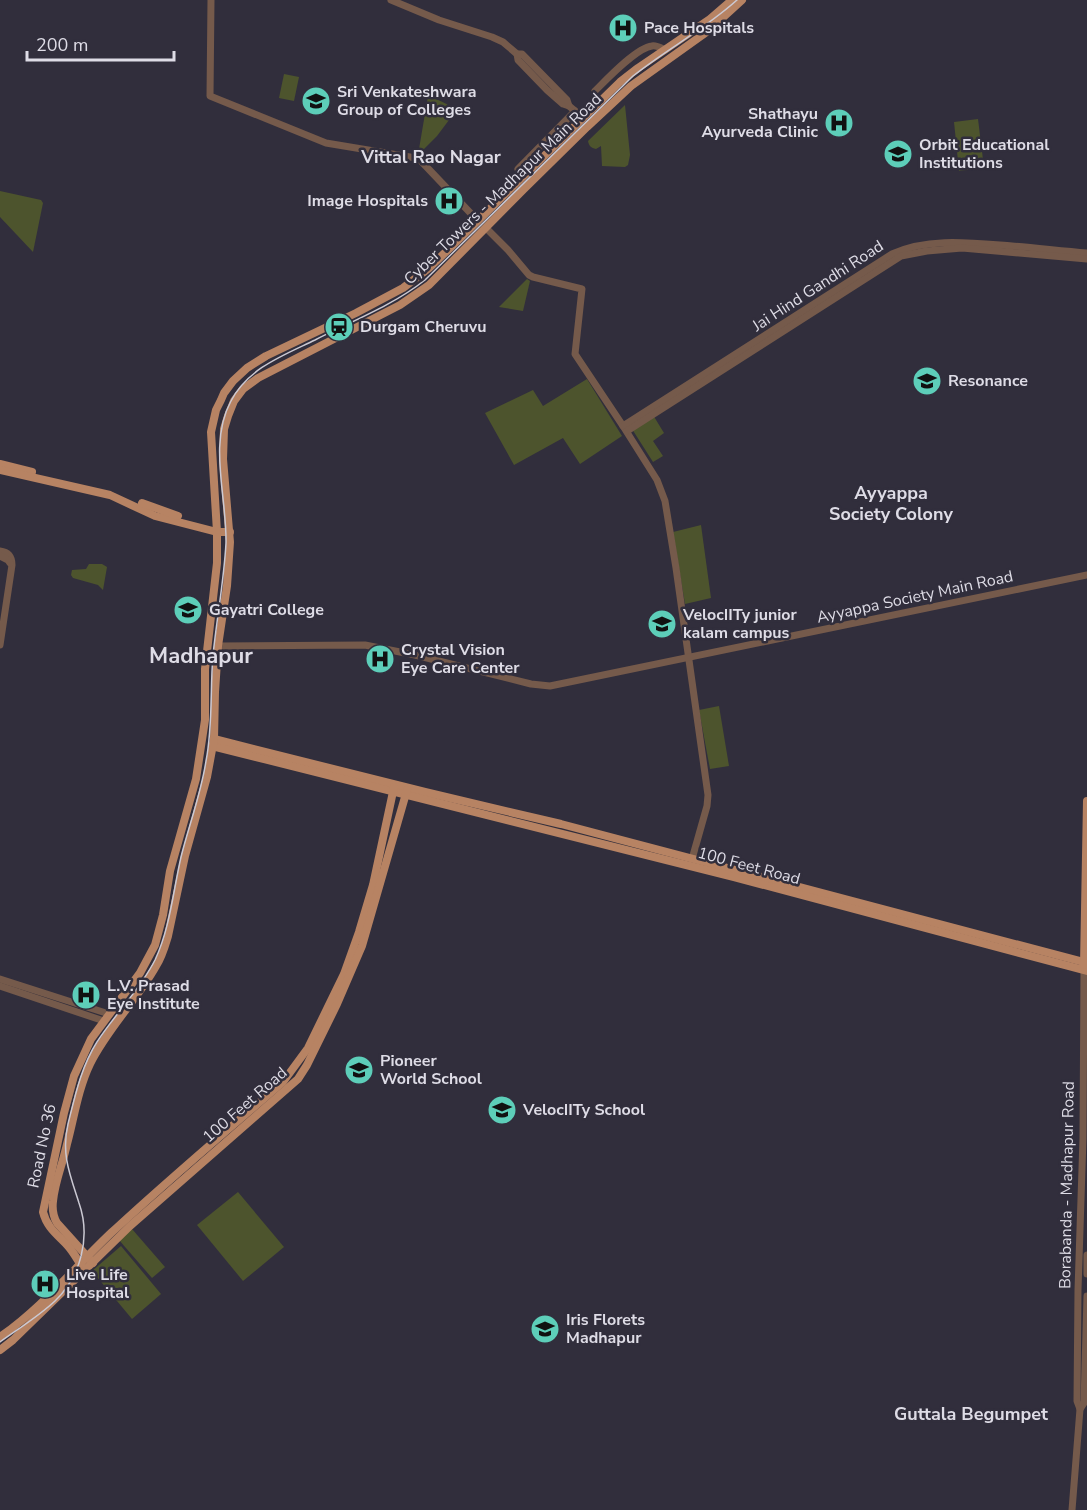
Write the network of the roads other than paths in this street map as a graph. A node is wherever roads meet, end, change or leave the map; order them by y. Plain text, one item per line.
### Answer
1 (211, 0) edge
2 (391, 0) edge
3 (732, 0) edge
4 (742, 0) edge
5 (665, 50) junction
6 (638, 68) junction
7 (644, 76) junction
8 (628, 82) junction
9 (596, 91) dead end
10 (572, 108) junction
11 (582, 119) junction
12 (554, 132) junction
13 (561, 139) junction
14 (522, 172) junction
15 (478, 221) junction
16 (486, 228) junction
17 (1087, 253) edge
18 (1087, 259) edge
19 (625, 428) junction
20 (0, 464) edge
21 (0, 470) edge
22 (20, 472) junction
23 (230, 529) junction
24 (217, 530) junction
25 (0, 551) edge
26 (0, 556) edge
27 (12, 565) junction
28 (1087, 575) edge
29 (0, 645) edge
30 (218, 646) junction
31 (688, 658) junction
32 (213, 742) junction
33 (394, 788) junction
34 (407, 791) junction
35 (1087, 801) edge
36 (692, 859) junction
37 (1085, 967) edge
38 (0, 979) edge
39 (0, 986) edge
40 (90, 1012) junction
41 (106, 1018) junction
42 (120, 1019) joint
43 (70, 1089) junction
44 (81, 1093) junction
45 (249, 1116) junction
46 (1087, 1255) edge
47 (90, 1260) junction
48 (83, 1267) junction
49 (1087, 1274) edge
50 (1087, 1296) edge
51 (0, 1337) edge
52 (0, 1350) edge
53 (1079, 1405) junction
54 (1072, 1510) edge

1 - 15 street
2 - 10 street
3 - 5 main road, Cyber Towers - Madhapur Main Road
4 - 7 main road, Cyber Towers - Madhapur Main Road
5 - 6 main road, Cyber Towers - Madhapur Main Road
5 - 9 street
6 - 7 main road
6 - 8 main road, Cyber Towers - Madhapur Main Road
7 - 8 main road, Cyber Towers - Madhapur Main Road
8 - 11 main road, Cyber Towers - Madhapur Main Road
8 - 16 main road, Cyber Towers - Madhapur Main Road
10 - 11 street
10 - 12 street
11 - 13 main road, Cyber Towers - Madhapur Main Road
12 - 13 main road
12 - 14 street
13 - 14 main road, Cyber Towers - Madhapur Main Road
14 - 15 main road, Cyber Towers - Madhapur Main Road
15 - 24 main road, Cyber Towers - Madhapur Main Road
16 - 19 street
16 - 23 main road, Cyber Towers - Madhapur Main Road
17 - 19 street, Jai Hind Gandhi Road
18 - 19 street, Jai Hind Gandhi Road
19 - 31 street
20 - 22 main road
21 - 22 main road
22 - 24 main road
23 - 24 main road
23 - 30 main road, Cyber Towers - Madhapur Main Road
24 - 41 main road, Cyber Towers - Madhapur Main Road
25 - 27 street
26 - 27 street
27 - 29 street
28 - 31 street, Ayyappa Society Main Road
30 - 31 street, Ayyappa Society Main Road
30 - 32 main road, Cyber Towers - Madhapur Main Road
31 - 36 street
32 - 33 main road
32 - 42 main road, Cyber Towers - Madhapur Main Road
33 - 34 main road, 100 Feet Road
33 - 45 main road, 100 Feet Road
34 - 36 main road, 100 Feet Road
34 - 37 main road, 100 Feet Road
34 - 45 main road, 100 Feet Road
35 - 37 main road
36 - 37 main road, 100 Feet Road
37 - 53 street, Borabanda - Madhapur Road
38 - 40 street
39 - 40 street
40 - 41 street
41 - 43 main road, Road No 36
42 - 44 main road, Road No 36
43 - 44 main road
43 - 48 main road, Road No 36
44 - 47 main road, Road No 36
45 - 47 main road, 100 Feet Road
46 - 49 street
47 - 48 main road, 100 Feet Road
48 - 51 main road
48 - 52 main road
50 - 53 street
53 - 54 street

